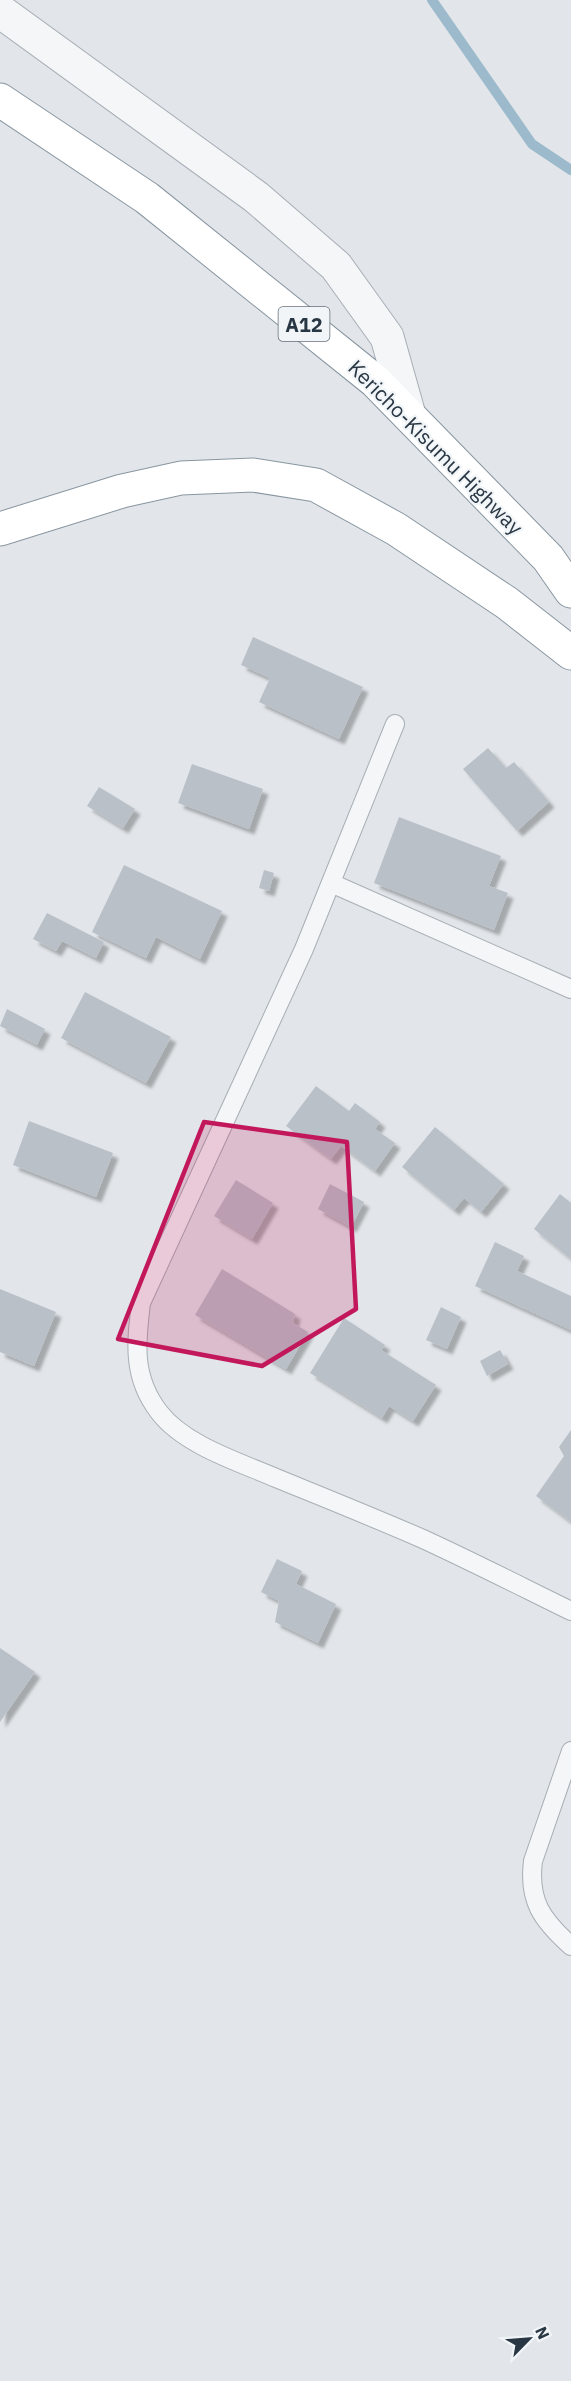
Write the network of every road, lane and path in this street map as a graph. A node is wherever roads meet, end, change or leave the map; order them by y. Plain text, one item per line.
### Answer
1 (0, 11) edge
2 (0, 100) edge
3 (409, 415) junction
4 (0, 529) edge
5 (571, 591) edge
6 (571, 653) edge
7 (395, 724) dead end
8 (331, 883) junction
9 (571, 988) edge
10 (571, 1611) edge
11 (571, 1751) edge
12 (571, 1946) edge

1 - 3 street
2 - 3 highway, Kericho-Kisumu Highway / A12
3 - 5 highway, Kericho-Kisumu Highway / A12
4 - 6 highway
7 - 8 lane
8 - 9 lane
8 - 10 lane
11 - 12 lane

